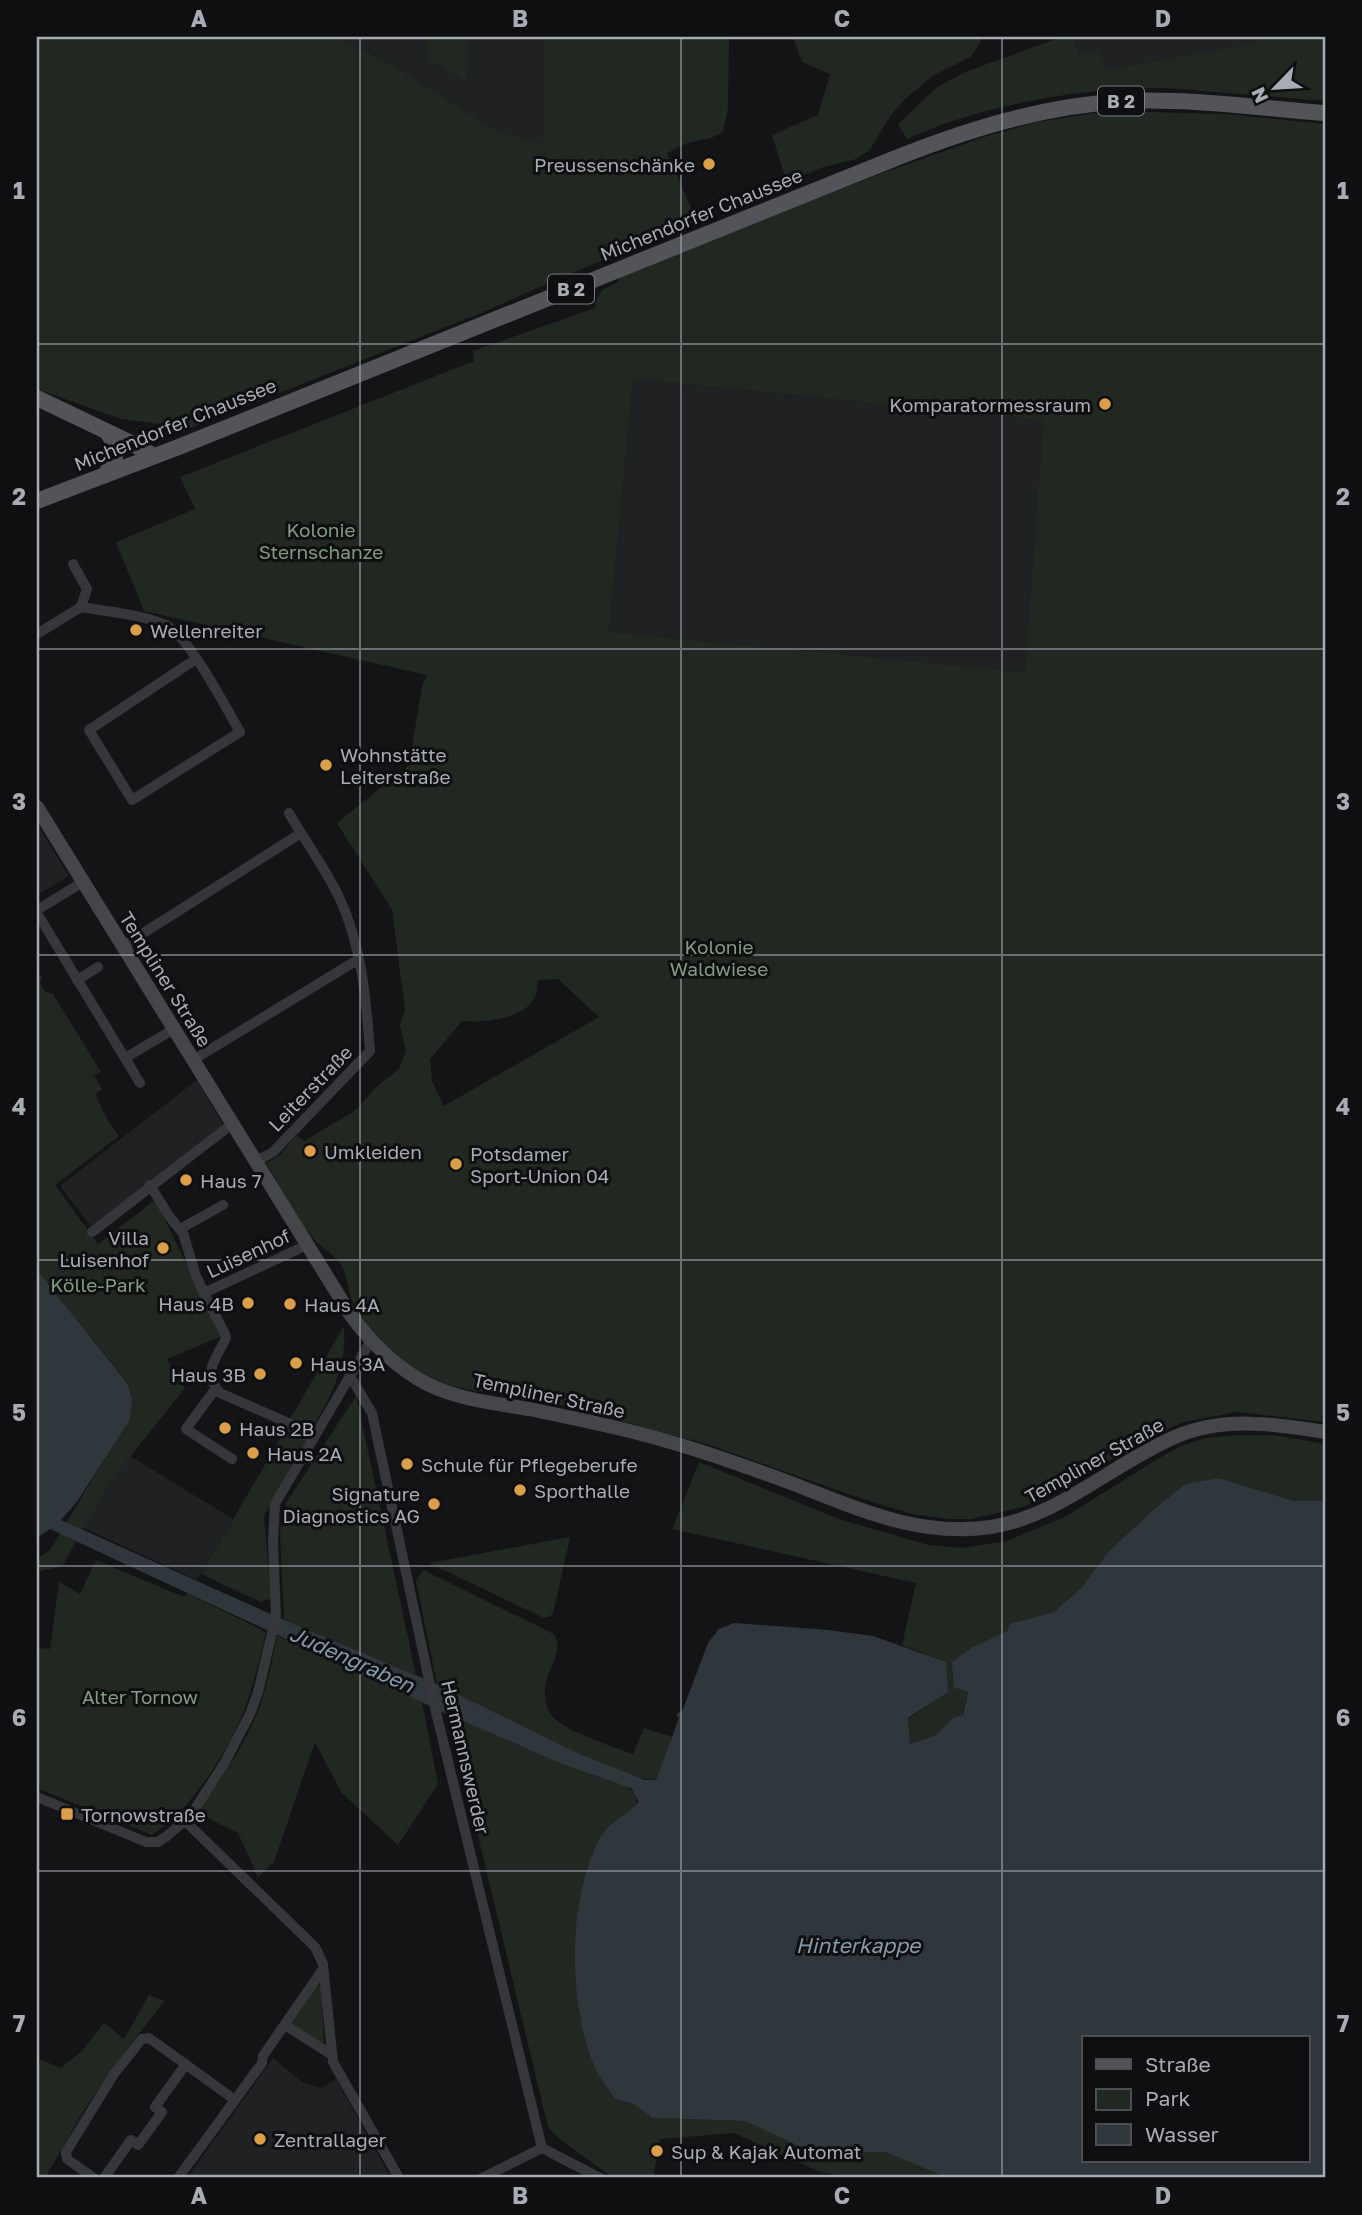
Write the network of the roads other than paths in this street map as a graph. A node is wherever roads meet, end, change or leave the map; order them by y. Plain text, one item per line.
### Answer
1 (1325, 113) edge
2 (37, 398) edge
3 (107, 432) junction
4 (154, 456) junction
5 (105, 475) junction
6 (37, 501) edge
7 (74, 564) dead end
8 (81, 607) junction
9 (37, 634) edge
10 (196, 659) junction
11 (37, 807) edge
12 (289, 813) dead end
13 (301, 833) junction
14 (83, 882) junction
15 (37, 912) edge
16 (123, 946) junction
17 (359, 959) junction
18 (98, 967) dead end
19 (77, 980) junction
20 (174, 1029) junction
21 (125, 1058) junction
22 (193, 1060) junction
23 (140, 1083) dead end
24 (232, 1124) junction
25 (256, 1162) junction
26 (150, 1185) junction
27 (223, 1205) dead end
28 (180, 1228) junction
29 (92, 1232) dead end
30 (307, 1245) junction
31 (204, 1293) junction
32 (370, 1342) junction
33 (350, 1376) junction
34 (216, 1388) junction
35 (1325, 1432) edge
36 (313, 1440) junction
37 (232, 1458) dead end
38 (37, 1797) edge
39 (185, 1821) junction
40 (323, 1969) junction
41 (285, 2025) junction
42 (332, 2055) junction
43 (186, 2064) junction
44 (235, 2100) junction
45 (542, 2148) junction
46 (94, 2178) edge
47 (104, 2178) edge
48 (178, 2178) edge
49 (399, 2178) edge
50 (482, 2178) edge
51 (600, 2178) edge

1 - 4 main road, Michendorfer Chaussee / B 2
2 - 3 main road
3 - 4 main road
3 - 5 main road
4 - 5 main road, Michendorfer Chaussee / B 2
5 - 6 main road, Michendorfer Chaussee / B 2
7 - 8 street
8 - 9 street
8 - 10 street
10 - 10 street
11 - 14 street, Templiner Straße
12 - 13 street, Leiterstraße
13 - 16 street
13 - 17 street, Leiterstraße
14 - 15 street
14 - 16 street, Templiner Straße
15 - 19 street
16 - 20 street, Templiner Straße
17 - 22 street
17 - 25 street, Leiterstraße
18 - 19 street
19 - 21 street
20 - 21 street
20 - 22 street, Templiner Straße
21 - 23 street
22 - 24 street, Templiner Straße
24 - 25 street, Templiner Straße
24 - 26 street
25 - 30 street, Templiner Straße
26 - 28 street, Luisenhof
26 - 29 street
27 - 28 street
28 - 31 street, Luisenhof
30 - 31 street, Luisenhof
30 - 32 street, Templiner Straße
31 - 34 street, Luisenhof
32 - 33 street
32 - 35 street, Templiner Straße
33 - 36 street
33 - 45 street, Hermannswerder
34 - 36 street
34 - 37 street
36 - 39 street
38 - 39 street
39 - 40 street
40 - 41 street
40 - 42 street
41 - 42 street
41 - 44 street
42 - 49 street
43 - 44 street
43 - 46 street
43 - 47 street
44 - 48 street
45 - 50 street
45 - 51 street

